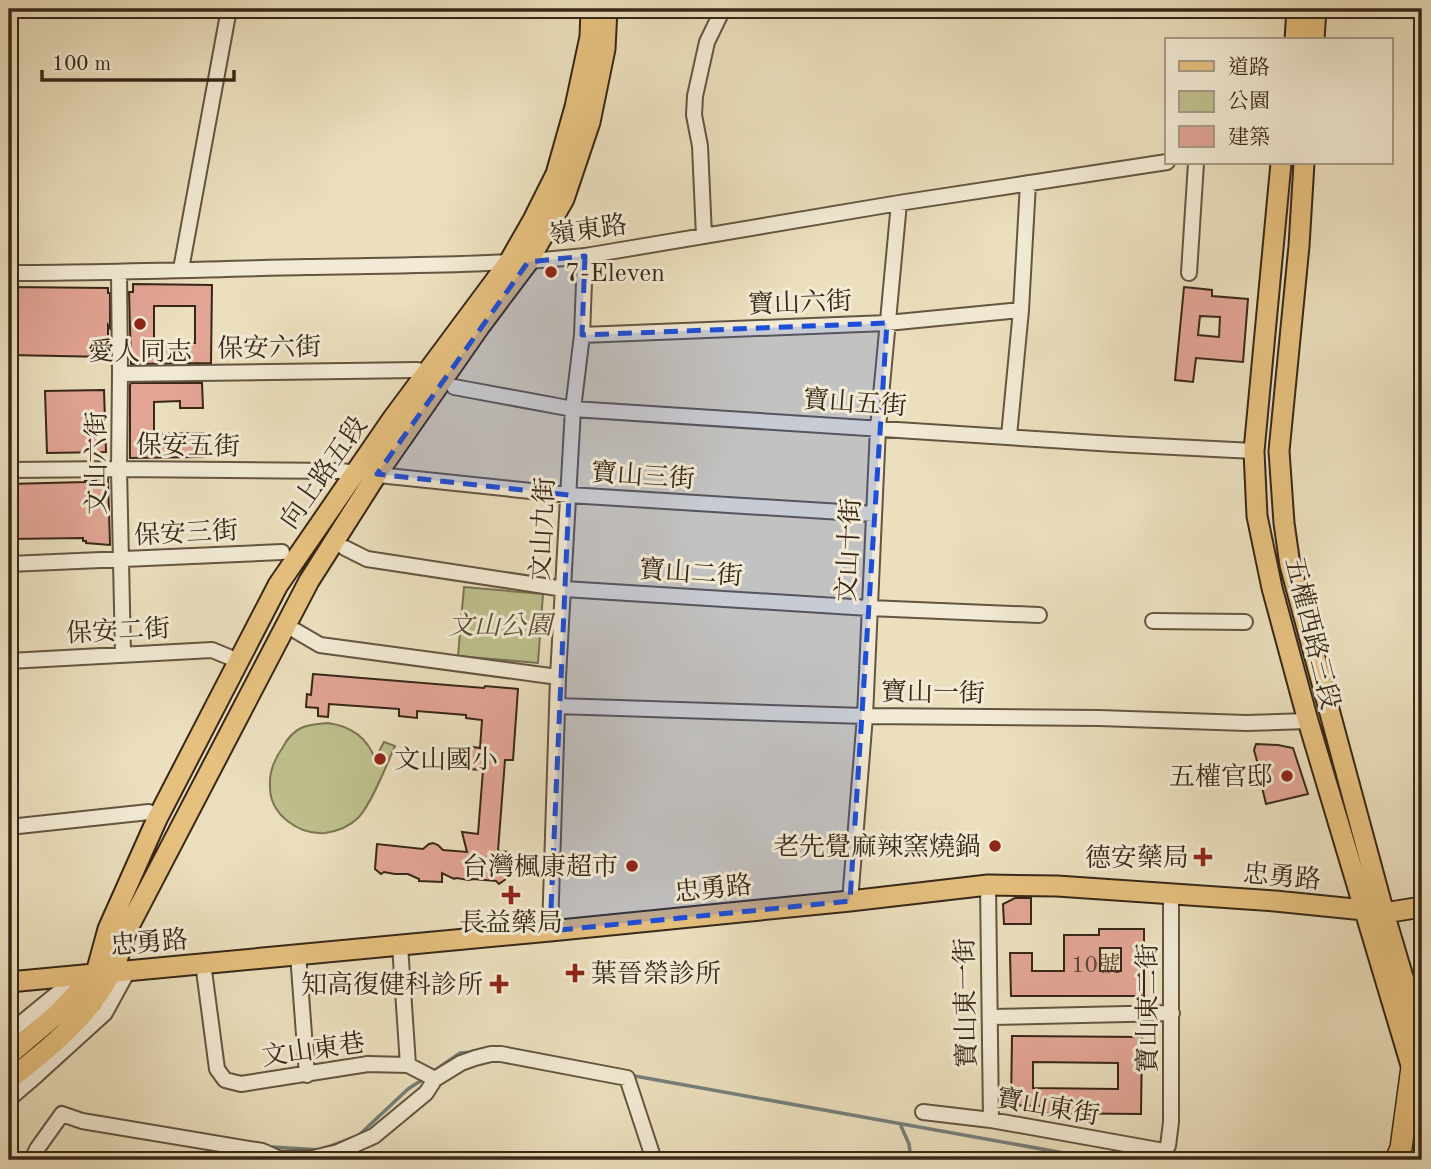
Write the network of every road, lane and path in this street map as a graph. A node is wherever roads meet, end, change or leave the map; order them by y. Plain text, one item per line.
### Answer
1 (229, 9) edge
2 (592, 9) edge
3 (607, 9) edge
4 (723, 9) edge
5 (1297, 9) edge
6 (1317, 9) edge
7 (1295, 38) edge
8 (1314, 38) edge
9 (1165, 162) edge
10 (1196, 164) edge
11 (1281, 164) edge
12 (1304, 164) edge
13 (1028, 183) junction
14 (899, 203) junction
15 (704, 236) junction
16 (585, 256) junction
17 (519, 262) junction
18 (181, 269) junction
19 (9, 273) edge
20 (119, 273) junction
21 (1189, 273) dead end
22 (1021, 310) junction
23 (887, 323) junction
24 (582, 335) junction
25 (418, 370) dead end
26 (120, 373) junction
27 (454, 387) dead end
28 (573, 409) junction
29 (878, 428) junction
30 (1009, 436) junction
31 (1254, 451) junction
32 (119, 469) junction
33 (9, 470) edge
34 (366, 473) junction
35 (569, 495) junction
36 (874, 514) junction
37 (345, 548) dead end
38 (282, 552) dead end
39 (121, 560) junction
40 (9, 564) edge
41 (564, 589) junction
42 (869, 608) junction
43 (1039, 615) dead end
44 (1153, 621) dead end
45 (1245, 622) dead end
46 (296, 631) dead end
47 (123, 654) junction
48 (229, 657) dead end
49 (9, 661) edge
50 (558, 677) junction
51 (557, 706) junction
52 (865, 716) junction
53 (1308, 720) junction
54 (149, 812) dead end
55 (9, 827) edge
56 (988, 885) junction
57 (1171, 893) junction
58 (850, 901) junction
59 (1422, 907) edge
60 (1364, 909) junction
61 (1384, 913) junction
62 (550, 931) junction
63 (400, 945) junction
64 (298, 954) junction
65 (203, 963) junction
66 (103, 972) junction
67 (9, 982) edge
68 (1172, 1013) junction
69 (990, 1017) junction
70 (1419, 1023) edge
71 (9, 1033) edge
72 (1422, 1041) edge
73 (9, 1055) edge
74 (408, 1065) junction
75 (1412, 1067) junction
76 (307, 1075) junction
77 (435, 1079) junction
78 (9, 1080) edge
79 (9, 1099) edge
80 (1422, 1102) edge
81 (923, 1112) dead end
82 (991, 1120) junction
83 (1164, 1151) joint
84 (32, 1160) edge
85 (654, 1160) edge
86 (1396, 1160) edge

1 - 18 street
2 - 17 main road, 向上路五段
3 - 17 main road, 向上路五段
4 - 15 street
5 - 7 main road
6 - 8 main road
9 - 13 street, 嶺東路
10 - 21 street
11 - 31 main road, 五權西路三段
12 - 61 main road, 五權西路三段
13 - 14 street, 嶺東路
13 - 22 street
14 - 15 street, 嶺東路
14 - 23 street, 文山十街
15 - 16 street, 嶺東路
16 - 17 street, 嶺東路
16 - 24 street, 文山九街
17 - 18 street, 嶺東路
17 - 34 main road, 向上路五段
18 - 20 street, 嶺東路
19 - 20 street, 嶺東路
20 - 26 street, 文山六街
22 - 23 street, 寶山六街
22 - 30 street
23 - 24 street, 寶山六街
23 - 29 street, 文山十街
24 - 28 street, 文山九街
25 - 26 street, 保安六街
26 - 32 street, 文山六街
27 - 28 street, 寶山五街
28 - 29 street, 寶山五街
28 - 35 street, 文山九街
29 - 30 street, 寶山五街
29 - 36 street, 文山十街
30 - 31 street, 寶山五街
31 - 53 main road, 五權西路三段
32 - 33 street, 保安五街
32 - 34 street, 保安五街
32 - 39 street, 文山六街
34 - 35 street, 寶山三街
34 - 66 main road, 向上路五段
35 - 36 street, 寶山三街
35 - 41 street, 文山九街
36 - 42 street, 文山十街
37 - 41 street, 寶山二街
38 - 39 street, 保安三街
39 - 40 street, 保安三街
39 - 47 street, 文山六街
41 - 42 street, 寶山二街
41 - 50 street, 文山九街
42 - 43 street, 寶山二街
42 - 52 street, 文山十街
44 - 45 street
46 - 50 street
47 - 48 street, 保安二街
47 - 49 street, 保安二街
50 - 51 street, 文山九街
51 - 52 street, 寶山一街
51 - 62 street, 文山九街
52 - 53 street, 寶山一街
52 - 58 street, 文山十街
53 - 60 main road, 五權西路三段
54 - 55 street
56 - 57 main road, 忠勇路
56 - 58 main road, 忠勇路
56 - 69 street, 寶山東一街
57 - 60 main road, 忠勇路
57 - 68 street, 寶山東二街
58 - 62 main road, 忠勇路
59 - 61 main road, 忠勇路
60 - 61 main road, 忠勇路
60 - 75 main road, 五權西路三段
61 - 70 main road, 五權西路三段
62 - 63 main road, 忠勇路
63 - 64 main road, 忠勇路
63 - 74 street
64 - 65 main road, 忠勇路
64 - 76 street
65 - 66 main road, 忠勇路
65 - 76 street, 文山東巷
66 - 67 main road, 忠勇路
66 - 71 street
66 - 73 main road
66 - 78 main road
66 - 79 street
68 - 69 street
68 - 83 street, 寶山東二街
69 - 82 street, 寶山東一街
70 - 72 main road, 五權西路三段
74 - 76 street, 文山東巷
74 - 77 street
75 - 80 main road, 五權西路三段
75 - 86 highway
77 - 84 street
77 - 85 street
81 - 82 street, 寶山東街
82 - 83 street, 寶山東街

